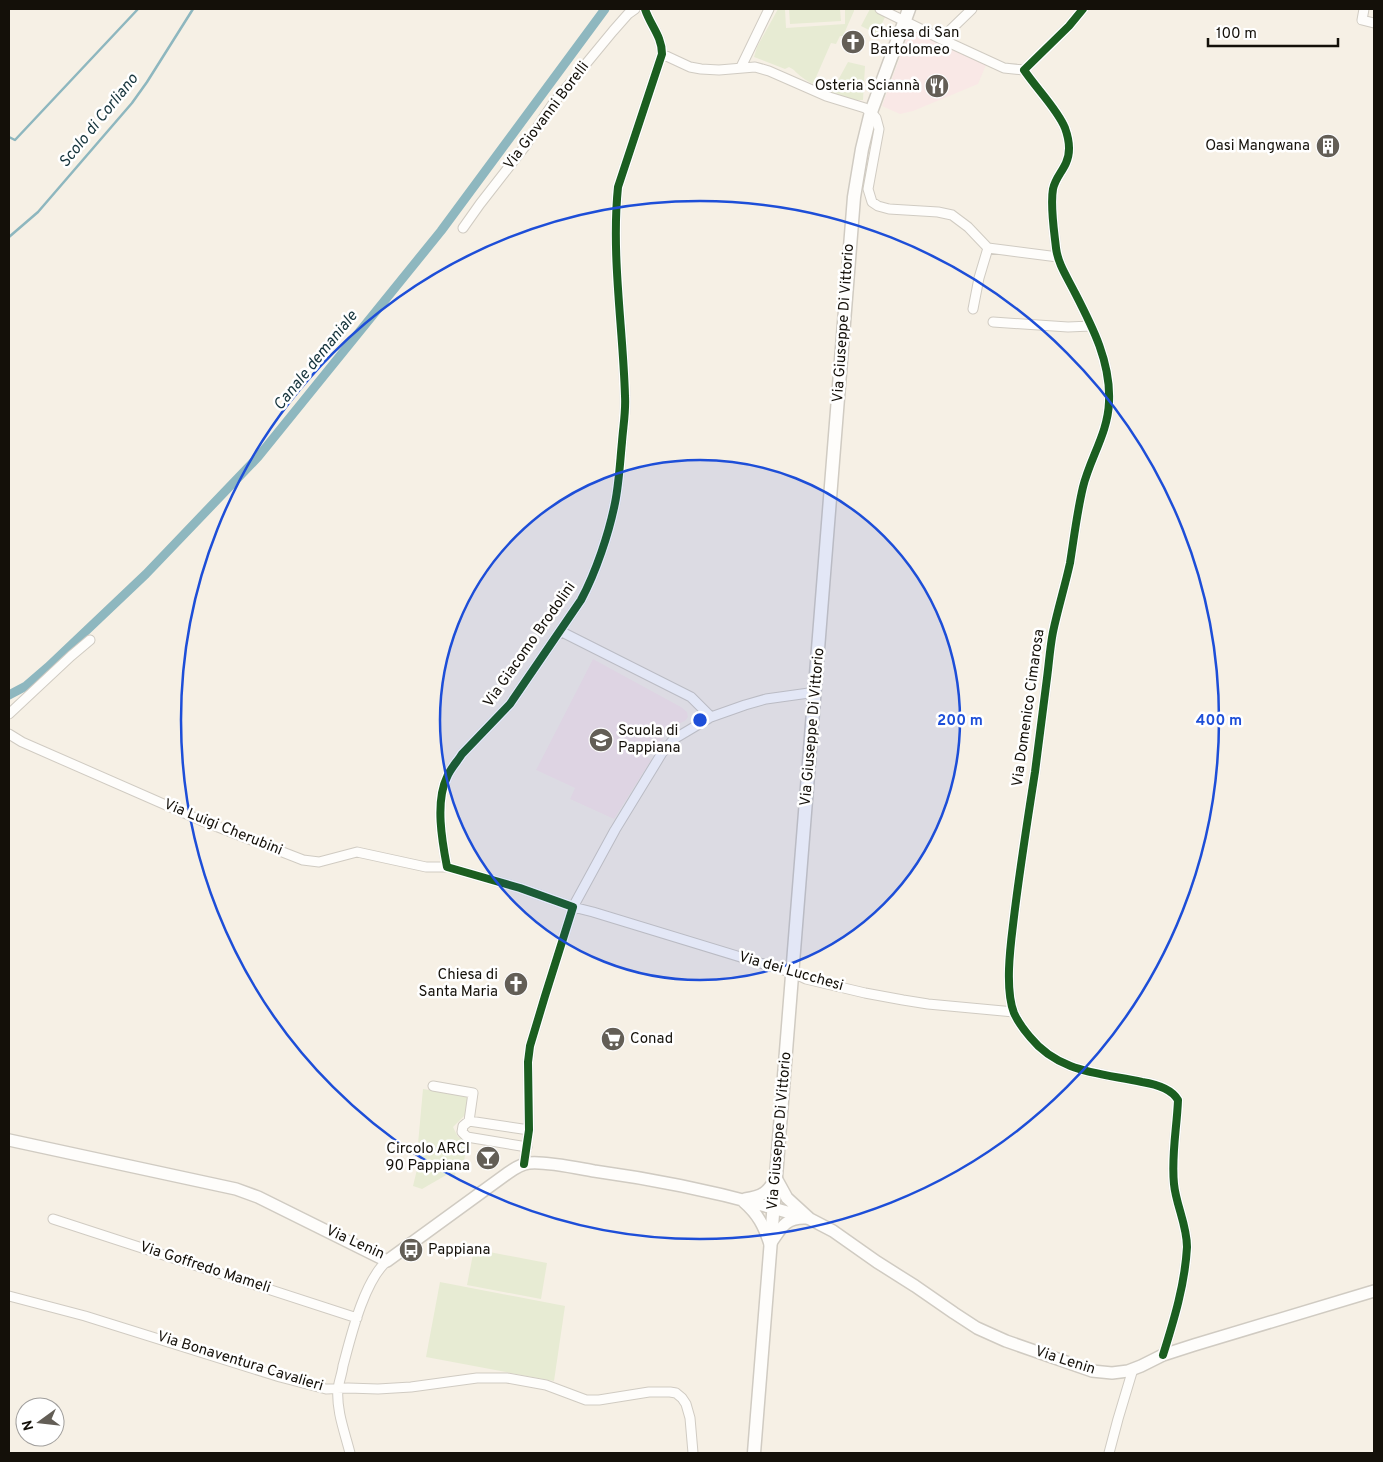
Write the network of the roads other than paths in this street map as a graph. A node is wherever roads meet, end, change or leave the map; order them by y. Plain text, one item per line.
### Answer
1 (635, 9) edge
2 (645, 9) edge
3 (769, 9) edge
4 (880, 9) edge
5 (909, 9) edge
6 (972, 9) edge
7 (1083, 9) edge
8 (1364, 9) edge
9 (904, 22) junction
10 (1374, 23) edge
11 (941, 39) junction
12 (662, 54) junction
13 (742, 67) junction
14 (1024, 70) junction
15 (871, 112) junction
16 (463, 228) dead end
17 (988, 248) junction
18 (1058, 257) junction
19 (973, 309) dead end
20 (993, 322) dead end
21 (1091, 326) junction
22 (560, 631) junction
23 (90, 640) dead end
24 (816, 692) junction
25 (9, 714) edge
26 (710, 717) junction
27 (9, 734) edge
28 (447, 867) junction
29 (574, 907) junction
30 (792, 973) junction
31 (1014, 1012) junction
32 (433, 1086) dead end
33 (469, 1122) junction
34 (528, 1130) junction
35 (9, 1140) edge
36 (527, 1147) junction
37 (524, 1164) junction
38 (776, 1178) junction
39 (741, 1200) junction
40 (774, 1207) junction
41 (810, 1218) junction
42 (53, 1219) dead end
43 (770, 1244) junction
44 (387, 1260) junction
45 (1374, 1290) edge
46 (9, 1296) edge
47 (357, 1318) junction
48 (1163, 1355) junction
49 (1133, 1369) junction
50 (338, 1389) junction
51 (350, 1453) edge
52 (693, 1453) edge
53 (754, 1453) edge
54 (1109, 1453) edge

1 - 16 street, Via Giovanni Borelli
2 - 12 street
3 - 13 street
4 - 9 street
5 - 9 main road, Via Giuseppe Di Vittorio
6 - 11 street
7 - 14 street
8 - 10 street
9 - 11 street
9 - 15 main road, Via Giuseppe Di Vittorio
11 - 14 street
12 - 13 street
12 - 22 street, Via Giacomo Brodolini
13 - 15 street
14 - 18 street, Via Domenico Cimarosa
15 - 17 street
15 - 24 main road, Via Giuseppe Di Vittorio
17 - 18 street
17 - 19 street
18 - 21 street, Via Domenico Cimarosa
20 - 21 street
21 - 31 street, Via Domenico Cimarosa
22 - 26 street
22 - 28 street, Via Giacomo Brodolini
23 - 25 street
24 - 26 street
24 - 30 main road, Via Giuseppe Di Vittorio
26 - 29 street
27 - 28 street, Via Luigi Cherubini
28 - 29 street
29 - 30 street, Via dei Lucchesi
29 - 34 street
30 - 31 street, Via dei Lucchesi
30 - 38 main road, Via Giuseppe Di Vittorio
31 - 48 street, Via Domenico Cimarosa
32 - 33 street
33 - 34 street
33 - 36 street
34 - 36 street
35 - 44 street, Via Lenin
36 - 37 street
37 - 39 street, Via Lenin
37 - 44 street, Via Lenin
38 - 39 street
38 - 40 main road, Via Giuseppe Di Vittorio
38 - 41 street, Via Lenin
39 - 40 street, Via Lenin
39 - 43 street, Via Lenin
40 - 41 street, Via Lenin
40 - 43 main road, Via Giuseppe Di Vittorio
41 - 43 street
41 - 49 street, Via Lenin
42 - 47 street, Via Goffredo Mameli
43 - 53 main road, Via Giuseppe Di Vittorio
44 - 47 street
45 - 48 street, Via Lenin
46 - 50 street, Via Bonaventura Cavalieri
47 - 50 street
48 - 49 street, Via Lenin
49 - 54 street
50 - 51 street
50 - 52 street, Via Bonaventura Cavalieri

